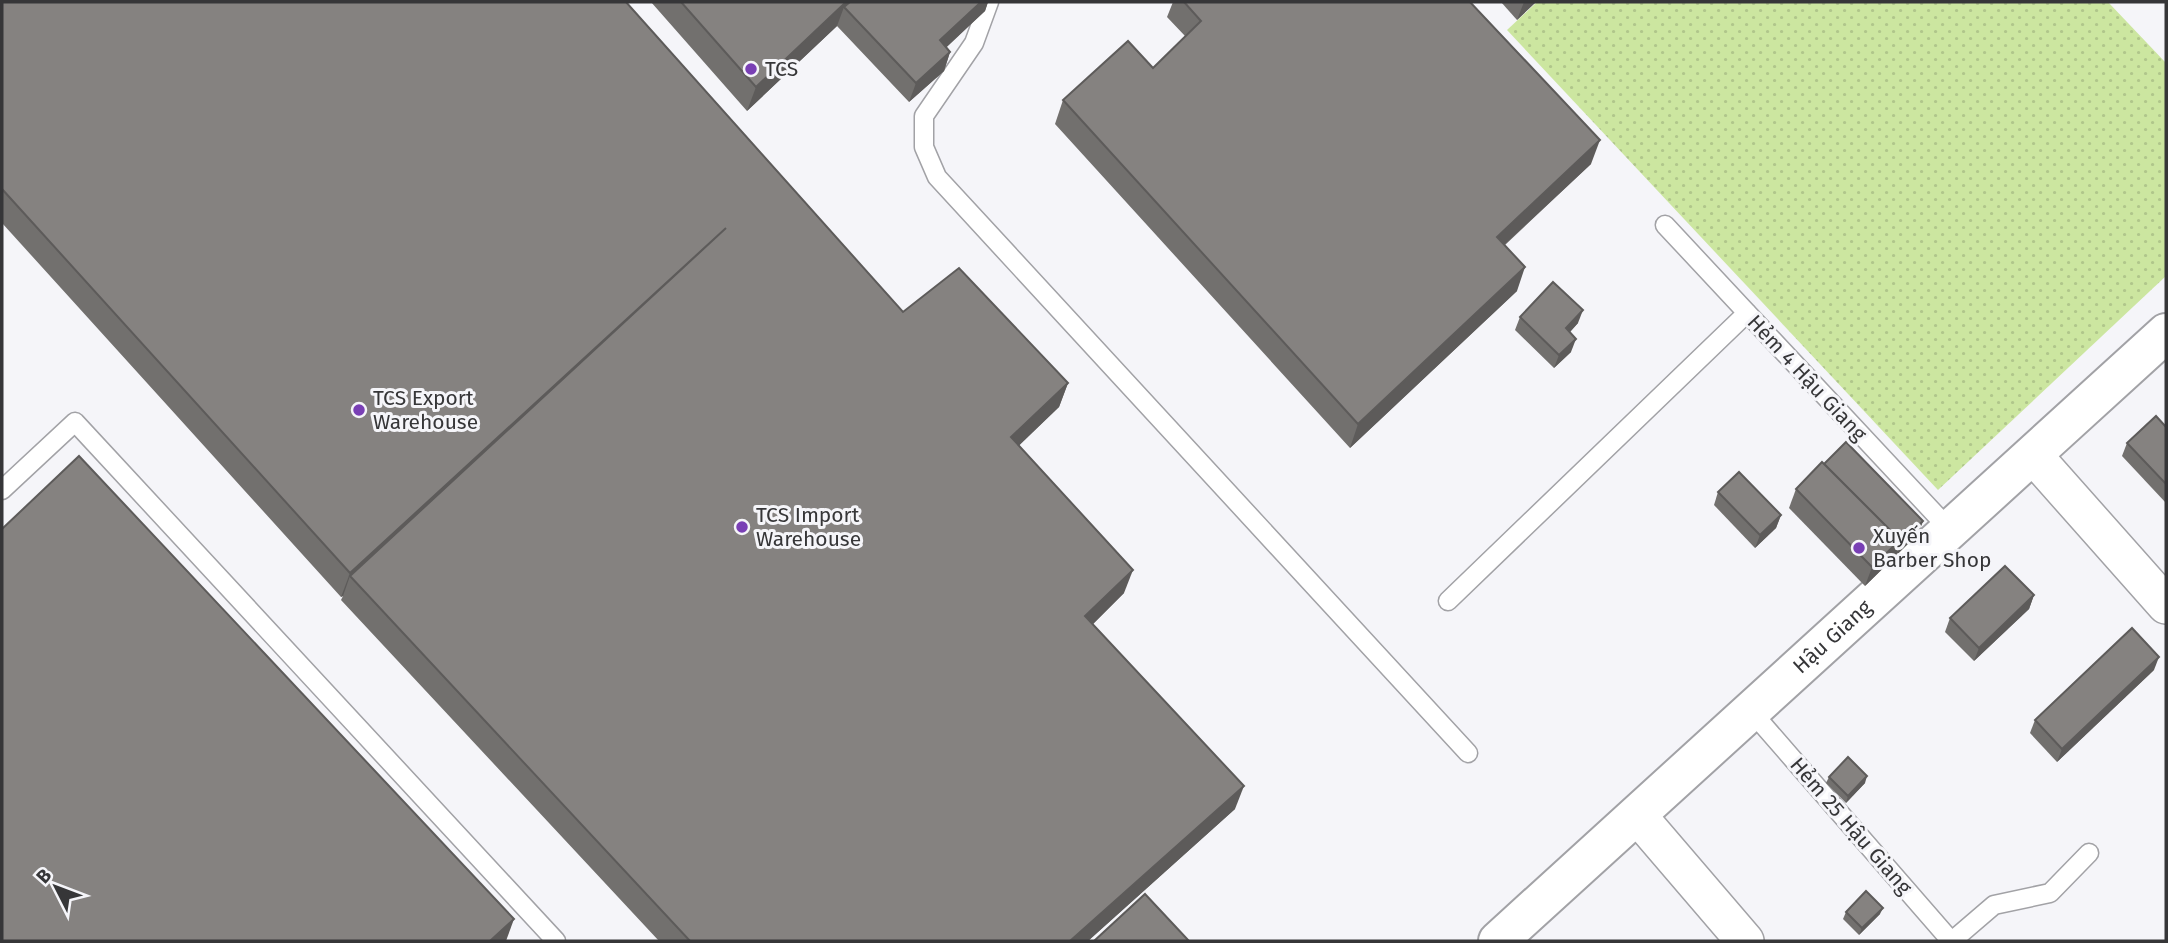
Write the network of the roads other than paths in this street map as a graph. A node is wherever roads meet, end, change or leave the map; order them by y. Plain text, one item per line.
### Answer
1 (989, 2) edge
2 (1665, 225) dead end
3 (1747, 313) junction
4 (2166, 333) edge
5 (2033, 455) junction
6 (2, 490) edge
7 (1950, 530) junction
8 (1448, 601) dead end
9 (2166, 605) edge
10 (1751, 711) junction
11 (1468, 754) dead end
12 (1637, 815) junction
13 (2089, 853) dead end
14 (1743, 940) edge
15 (556, 941) edge
16 (1498, 941) edge
17 (1952, 941) edge

1 - 11 lane
2 - 3 lane, Hẻm 4 Hậu Giang
3 - 7 lane, Hẻm 4 Hậu Giang
3 - 8 lane
4 - 5 street, Hậu Giang
5 - 7 street, Hậu Giang
5 - 9 street
6 - 15 lane
7 - 10 street, Hậu Giang
10 - 12 street, Hậu Giang
10 - 17 lane, Hẻm 25 Hậu Giang
12 - 14 street
12 - 16 street, Hậu Giang
13 - 17 lane

